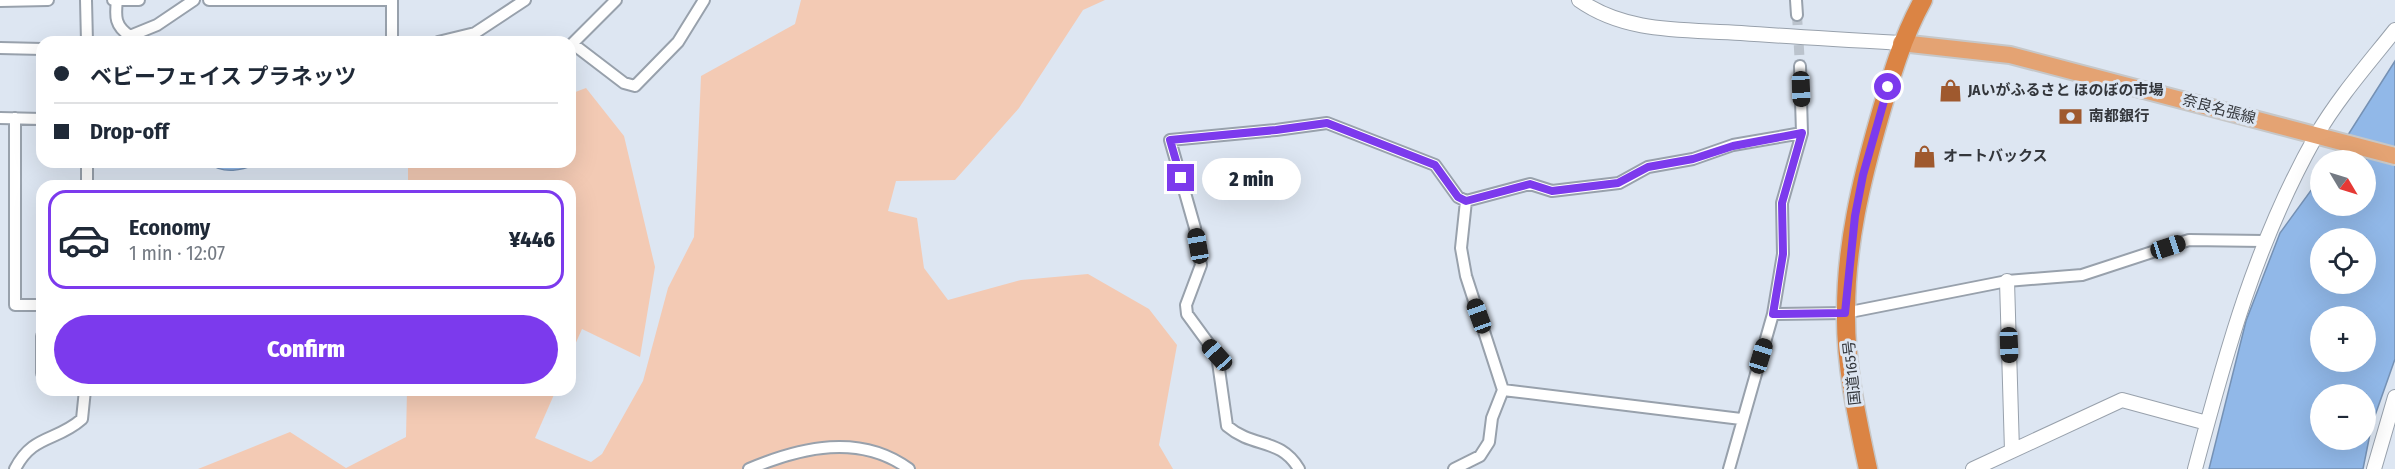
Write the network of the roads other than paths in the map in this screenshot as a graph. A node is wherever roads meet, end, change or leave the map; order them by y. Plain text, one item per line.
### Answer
1 (48, 0) edge
2 (86, 0) edge
3 (113, 0) edge
4 (117, 0) edge
5 (139, 0) edge
6 (194, 0) edge
7 (209, 0) edge
8 (392, 0) edge
9 (525, 0) edge
10 (616, 0) edge
11 (704, 0) edge
12 (1579, 0) edge
13 (1796, 0) edge
14 (1923, 0) edge
15 (0, 1) edge
16 (1797, 15) tunnel mouth
17 (2395, 30) edge
18 (87, 36) edge
19 (392, 36) edge
20 (463, 36) edge
21 (576, 40) edge
22 (1901, 43) junction
23 (0, 48) edge
24 (36, 49) edge
25 (576, 49) edge
26 (1800, 66) tunnel mouth
27 (0, 118) edge
28 (15, 118) junction
29 (36, 119) edge
30 (1802, 133) junction
31 (2321, 136) junction
32 (2395, 156) edge
33 (1466, 201) junction
34 (2263, 241) junction
35 (2007, 281) junction
36 (36, 305) edge
37 (1845, 313) junction
38 (1773, 314) junction
39 (1503, 390) junction
40 (84, 396) edge
41 (2395, 397) edge
42 (1742, 419) junction
43 (2207, 423) junction
44 (2012, 451) junction
45 (15, 469) edge
46 (749, 469) edge
47 (909, 469) edge
48 (1299, 469) edge
49 (1454, 469) edge
50 (1729, 469) edge
51 (1868, 469) edge
52 (1973, 469) edge
53 (2195, 469) edge
54 (2374, 469) edge

1 - 15 street
2 - 18 street
3 - 4 street
4 - 5 street
4 - 6 street
7 - 8 street
8 - 19 street
9 - 20 street
10 - 21 street
11 - 25 street
12 - 22 street
13 - 16 street
14 - 22 highway, 国道165号
17 - 31 street
22 - 31 main road, 奈良名張線
22 - 37 highway, 国道165号
23 - 24 street
26 - 30 street
27 - 28 street
28 - 29 street
28 - 36 street
30 - 33 street
30 - 38 street
31 - 32 main road, 奈良名張線
31 - 34 street
33 - 39 street
33 - 48 street
34 - 35 street
34 - 43 street
35 - 37 street
35 - 44 street
37 - 38 street
37 - 51 highway, 国道165号
38 - 42 street
39 - 42 street
39 - 49 street
40 - 45 street
41 - 54 street
42 - 50 street
43 - 44 street
43 - 53 street
44 - 52 street
46 - 47 street

